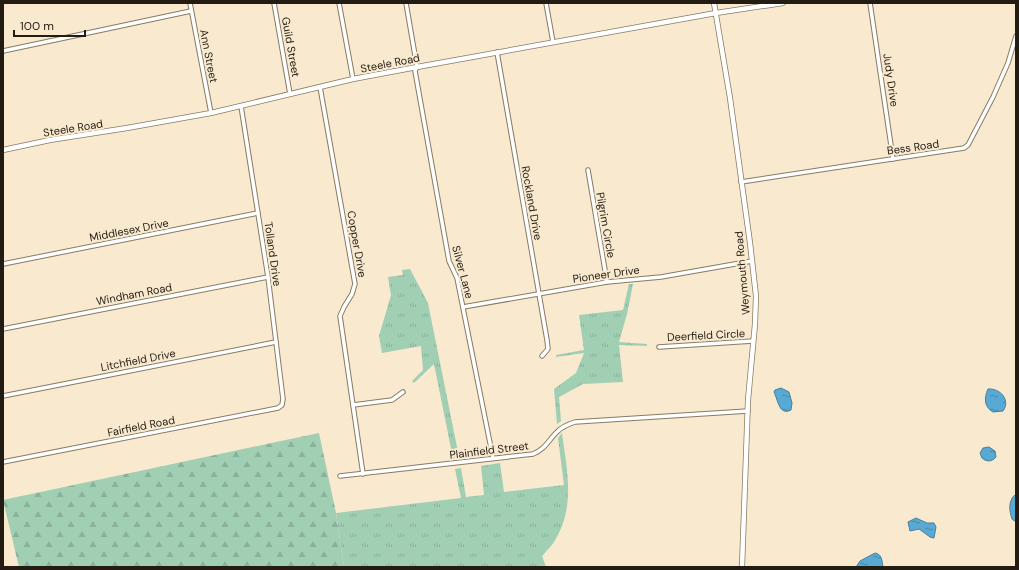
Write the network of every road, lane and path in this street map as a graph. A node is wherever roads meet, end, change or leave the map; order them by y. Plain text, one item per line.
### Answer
1 (190, 3) edge
2 (274, 3) edge
3 (339, 3) edge
4 (406, 3) edge
5 (546, 3) edge
6 (714, 3) edge
7 (783, 3) edge
8 (870, 3) edge
9 (191, 11) junction
10 (716, 13) junction
11 (1016, 36) edge
12 (553, 42) junction
13 (3, 51) edge
14 (497, 52) junction
15 (417, 67) junction
16 (353, 79) junction
17 (320, 87) junction
18 (290, 94) junction
19 (241, 106) junction
20 (211, 113) junction
21 (3, 150) edge
22 (893, 159) junction
23 (588, 170) dead end
24 (741, 182) junction
25 (258, 213) junction
26 (752, 261) junction
27 (3, 264) edge
28 (268, 277) junction
29 (607, 282) junction
30 (539, 294) junction
31 (463, 307) junction
32 (3, 329) edge
33 (753, 341) junction
34 (276, 342) junction
35 (659, 347) dead end
36 (542, 356) dead end
37 (403, 392) dead end
38 (3, 396) edge
39 (282, 405) joint
40 (353, 405) junction
41 (748, 411) junction
42 (493, 458) junction
43 (3, 462) edge
44 (363, 474) junction
45 (340, 476) dead end
46 (742, 567) edge

1 - 9 street, Ann Street
2 - 18 street, Guild Street
3 - 16 street
4 - 15 street, Silver Lane
5 - 12 street
6 - 10 street, Weymouth Road
7 - 10 street, Steele Road
8 - 22 street, Judy Drive
9 - 13 street
9 - 20 street, Ann Street
10 - 12 street, Steele Road
10 - 24 street, Weymouth Road
11 - 22 street, Bess Road
12 - 14 street, Steele Road
14 - 15 street, Steele Road
14 - 30 street, Rockland Drive
15 - 16 street, Steele Road
15 - 31 street, Silver Lane
16 - 17 street, Steele Road
17 - 18 street, Steele Road
17 - 40 street, Copper Drive
18 - 19 street, Steele Road
19 - 20 street, Steele Road
19 - 25 street, Tolland Drive
20 - 21 street, Steele Road
22 - 24 street, Bess Road
23 - 29 street, Pilgrim Circle
24 - 26 street, Weymouth Road
25 - 27 street, Middlesex Drive
25 - 28 street, Tolland Drive
26 - 29 street, Pioneer Drive
26 - 33 street, Weymouth Road
28 - 32 street, Windham Road
28 - 34 street, Tolland Drive
29 - 30 street, Pioneer Drive
30 - 31 street, Pioneer Drive
30 - 36 street, Rockland Drive
31 - 42 street, Silver Lane
33 - 35 street, Deerfield Circle
33 - 41 street, Weymouth Road
34 - 38 street, Litchfield Drive
34 - 39 street, Tolland Drive
37 - 40 street
39 - 43 street, Fairfield Road
40 - 44 street, Copper Drive
41 - 42 street, Plainfield Street
41 - 46 street, Weymouth Road
42 - 44 street, Plainfield Street
44 - 45 street, Plainfield Street

